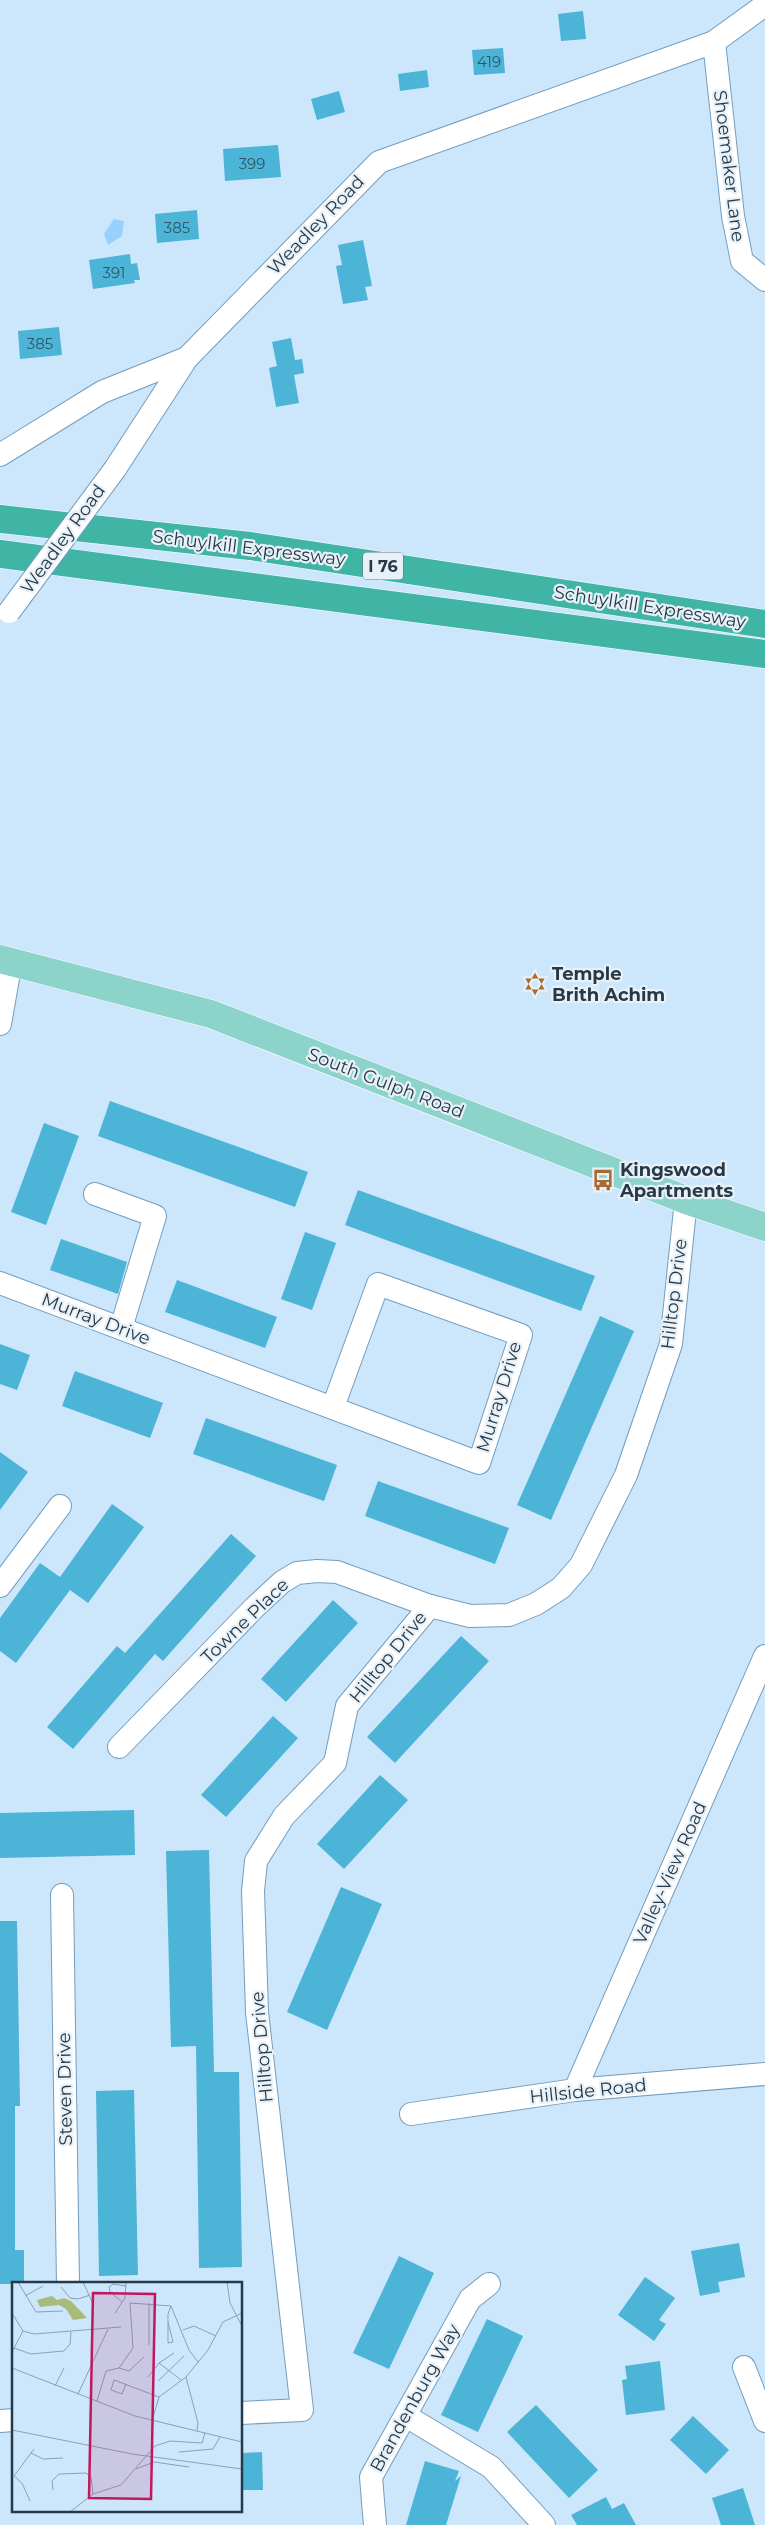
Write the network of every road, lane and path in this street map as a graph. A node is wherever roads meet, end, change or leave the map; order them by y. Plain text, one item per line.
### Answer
1 (765, 5) edge
2 (714, 42) junction
3 (765, 280) edge
4 (187, 358) junction
5 (0, 455) edge
6 (0, 519) edge
7 (0, 554) edge
8 (5, 616) edge
9 (765, 624) edge
10 (765, 654) edge
11 (5, 960) edge
12 (0, 1024) edge
13 (95, 1194) dead end
14 (686, 1200) junction
15 (765, 1227) edge
16 (0, 1283) edge
17 (121, 1328) junction
18 (333, 1407) junction
19 (60, 1506) dead end
20 (0, 1586) edge
21 (430, 1606) junction
22 (765, 1656) edge
23 (119, 1748) dead end
24 (62, 1895) dead end
25 (765, 2074) edge
26 (575, 2090) junction
27 (411, 2114) dead end
28 (68, 2282) edge
29 (489, 2284) dead end
30 (744, 2367) dead end
31 (242, 2412) edge
32 (406, 2416) junction
33 (765, 2421) edge
34 (375, 2525) edge
35 (544, 2525) edge

1 - 2 street, Weadley Road
2 - 3 street, Shoemaker Lane
2 - 4 street, Weadley Road
4 - 5 street
4 - 8 street, Weadley Road, bridge
6 - 9 highway, Schuylkill Expressway / I 76
7 - 10 highway, Schuylkill Expressway / I 76
11 - 12 street
11 - 14 main road, South Gulph Road
13 - 17 street
14 - 15 main road, South Gulph Road
14 - 21 street, Hilltop Drive
16 - 17 street, Murray Drive
17 - 18 street, Murray Drive
18 - 18 street, Murray Drive
19 - 20 street
21 - 23 street, Towne Place
21 - 31 street, Hilltop Drive
22 - 26 street, Valley-View Road
24 - 28 street, Steven Drive
25 - 26 street, Hillside Road
26 - 27 street, Hillside Road
29 - 32 street, Brandenburg Way
30 - 33 street
32 - 34 street, Brandenburg Way
32 - 35 street

